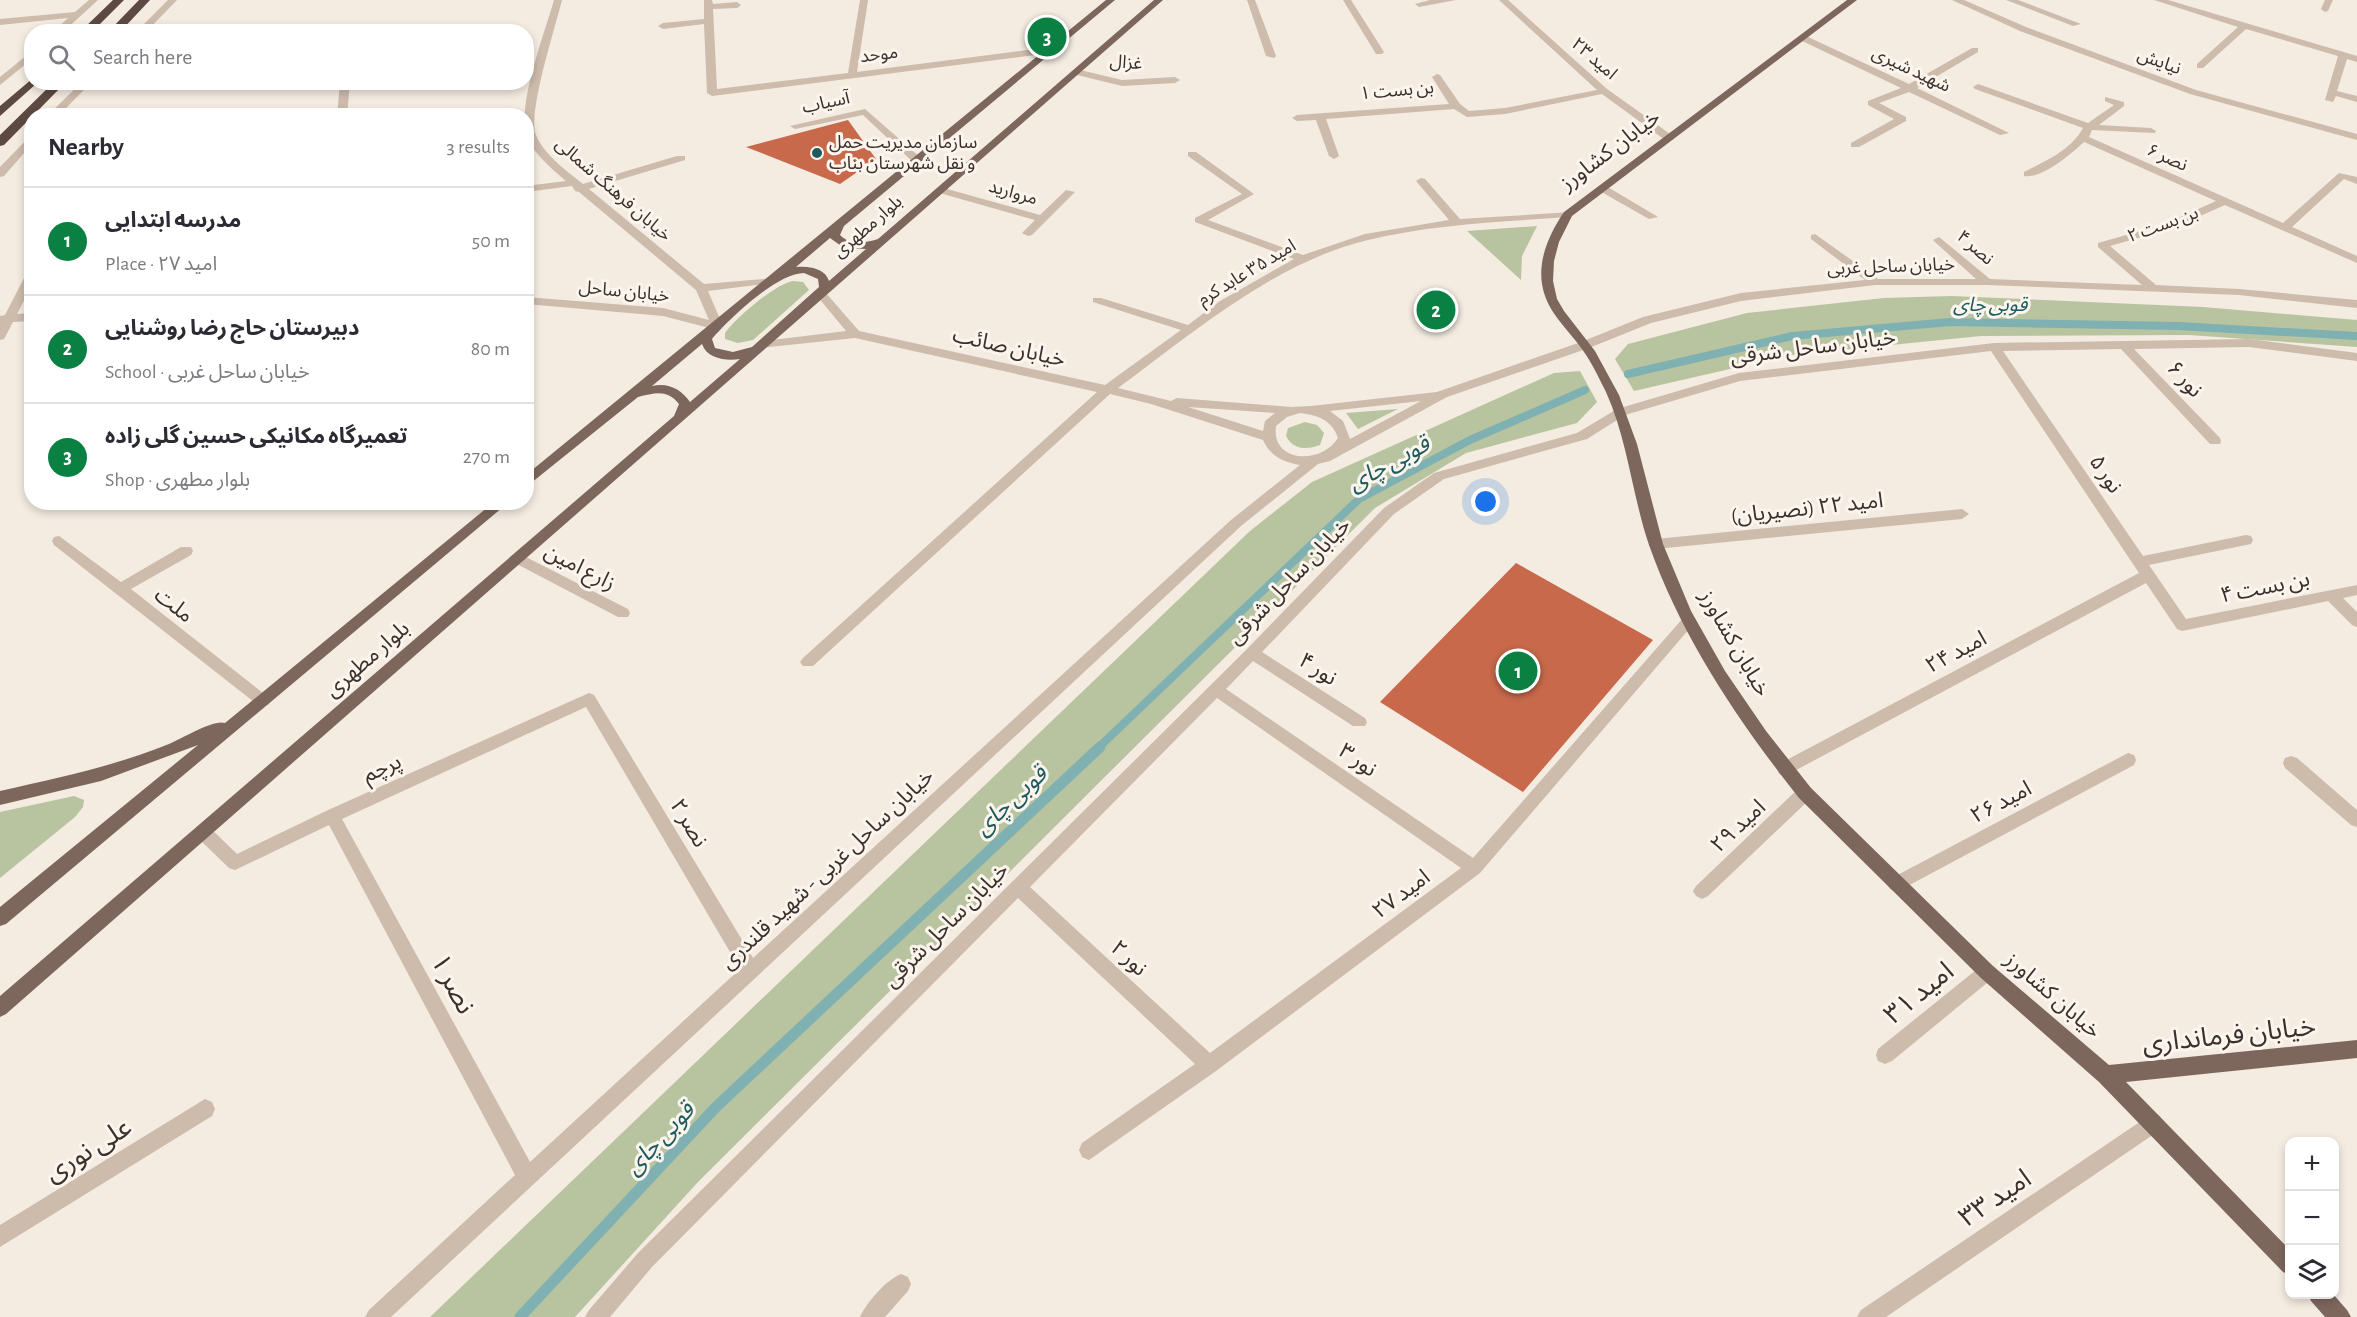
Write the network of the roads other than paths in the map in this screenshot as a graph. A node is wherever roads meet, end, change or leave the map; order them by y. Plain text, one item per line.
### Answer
1 (93, 0) edge
2 (119, 0) edge
3 (145, 0) edge
4 (173, 0) edge
5 (558, 0) edge
6 (864, 0) edge
7 (1111, 0) edge
8 (1159, 0) edge
9 (1251, 0) edge
10 (1347, 0) edge
11 (1452, 0) edge
12 (1503, 0) edge
13 (1852, 0) edge
14 (1956, 0) edge
15 (2010, 0) edge
16 (2158, 0) edge
17 (709, 4) edge
18 (1419, 4) dead end
19 (737, 5) dead end
20 (78, 14) junction
21 (709, 21) junction
22 (0, 22) edge
23 (66, 24) edge
24 (94, 24) edge
25 (120, 24) edge
26 (148, 24) edge
27 (2076, 24) dead end
28 (663, 26) dead end
29 (2244, 26) junction
30 (1803, 38) junction
31 (1051, 50) junction
32 (1975, 50) dead end
33 (1379, 52) dead end
34 (2343, 55) junction
35 (1271, 56) dead end
36 (2357, 59) edge
37 (24, 61) edge
38 (2200, 66) dead end
39 (1077, 72) junction
40 (852, 76) junction
41 (1437, 77) dead end
42 (1174, 80) dead end
43 (0, 82) edge
44 (1978, 87) dead end
45 (1910, 88) junction
46 (534, 89) edge
47 (24, 90) edge
48 (52, 90) edge
49 (80, 90) edge
50 (344, 90) edge
51 (534, 90) edge
52 (1604, 91) junction
53 (2108, 99) dead end
54 (2357, 99) edge
55 (1456, 106) junction
56 (34, 108) edge
57 (60, 108) edge
58 (343, 108) edge
59 (531, 108) edge
60 (0, 112) edge
61 (1320, 117) junction
62 (24, 118) edge
63 (1297, 118) dead end
64 (795, 126) dead end
65 (2089, 127) junction
66 (2151, 130) dead end
67 (2004, 133) dead end
68 (2357, 137) edge
69 (1669, 138) junction
70 (2083, 138) junction
71 (534, 139) edge
72 (0, 142) edge
73 (1855, 145) dead end
74 (24, 146) edge
75 (1192, 154) dead end
76 (1334, 156) dead end
77 (681, 158) dead end
78 (917, 160) junction
79 (0, 174) edge
80 (2028, 174) dead end
81 (1420, 181) dead end
82 (2357, 181) edge
83 (576, 186) junction
84 (1602, 188) junction
85 (534, 189) edge
86 (940, 190) junction
87 (1070, 192) dead end
88 (2224, 202) junction
89 (1568, 214) junction
90 (1653, 217) dead end
91 (1043, 219) junction
92 (1457, 222) junction
93 (840, 224) junction
94 (2285, 227) junction
95 (1028, 233) dead end
96 (1815, 237) dead end
97 (885, 238) junction
98 (1940, 240) dead end
99 (1303, 259) junction
100 (2357, 260) edge
101 (772, 279) junction
102 (1875, 282) junction
103 (1987, 282) junction
104 (24, 287) edge
105 (701, 288) junction
106 (2155, 290) junction
107 (820, 294) junction
108 (1097, 300) dead end
109 (534, 301) edge
110 (2357, 304) edge
111 (24, 318) edge
112 (4, 319) edge
113 (717, 326) junction
114 (1190, 329) junction
115 (855, 334) junction
116 (0, 336) edge
117 (764, 345) junction
118 (1586, 345) junction
119 (2124, 345) junction
120 (1994, 347) junction
121 (2357, 357) edge
122 (1107, 390) junction
123 (1443, 394) junction
124 (629, 398) junction
125 (1154, 400) junction
126 (1310, 409) junction
127 (1290, 411) junction
128 (1621, 412) junction
129 (680, 417) junction
130 (1267, 437) junction
131 (2215, 441) dead end
132 (1336, 452) junction
133 (1314, 460) junction
134 (534, 476) edge
135 (493, 510) edge
136 (1962, 514) dead end
137 (2247, 540) dead end
138 (58, 541) dead end
139 (1656, 544) junction
140 (186, 551) dead end
141 (518, 558) junction
142 (2144, 568) junction
143 (120, 589) junction
144 (2357, 591) edge
145 (2331, 596) junction
146 (623, 613) dead end
147 (1689, 621) junction
148 (2357, 621) edge
149 (2182, 625) joint
150 (1252, 653) junction
151 (808, 662) dead end
152 (1215, 688) junction
153 (589, 699) joint
154 (263, 701) junction
155 (1359, 722) dead end
156 (2128, 760) dead end
157 (2291, 763) dead end
158 (1785, 769) junction
159 (1805, 793) junction
160 (0, 798) edge
161 (332, 816) junction
162 (2357, 820) edge
163 (203, 832) junction
164 (1474, 868) junction
165 (1896, 884) junction
166 (1017, 886) junction
167 (1702, 891) dead end
168 (0, 918) edge
169 (750, 970) junction
170 (1987, 972) junction
171 (0, 1008) edge
172 (2357, 1049) edge
173 (1885, 1055) dead end
174 (1209, 1065) junction
175 (2106, 1075) junction
176 (205, 1109) dead end
177 (2153, 1123) junction
178 (1089, 1150) dead end
179 (527, 1177) junction
180 (0, 1237) edge
181 (2285, 1261) edge
182 (901, 1284) dead end
183 (2323, 1299) edge
184 (376, 1317) edge
185 (596, 1317) edge
186 (871, 1317) edge
187 (1868, 1317) edge
188 (2340, 1317) edge

1 - 20 street
2 - 24 highway
3 - 25 highway
4 - 26 street
5 - 46 street, خیابان فرهنگ شمالی
6 - 40 street
7 - 31 main road, بلوار مطهری
8 - 39 main road, بلوار مطهری
9 - 35 street
10 - 33 street
11 - 18 street
12 - 52 street, امید ۲۳
13 - 30 main road, خیابان کشاورز
14 - 68 street, نیایش
15 - 27 street
16 - 29 street
17 - 19 street
17 - 21 street
20 - 22 street
20 - 23 street
21 - 28 street
21 - 40 street, موحد
29 - 34 street
29 - 38 street
30 - 45 street, شهید شیری
30 - 69 main road, خیابان کشاورز
31 - 40 street, موحد
31 - 78 main road, بلوار مطهری
32 - 45 street
34 - 36 street
34 - 54 street
37 - 43 street
39 - 42 street, غزال
39 - 86 main road, بلوار مطهری
41 - 55 street
44 - 65 street
45 - 67 street, شهید شیری
45 - 73 street
47 - 60 highway
48 - 56 highway
49 - 57 street
50 - 58 street
51 - 59 street, خیابان فرهنگ شمالی
52 - 55 street, بن بست ۱
52 - 69 street, امید ۲۳
53 - 65 street
55 - 61 street, بن بست ۱
61 - 63 street, بن بست ۱
61 - 76 street
62 - 72 highway
64 - 78 street, آسیاب
65 - 66 street
65 - 70 street
69 - 84 main road, خیابان کشاورز
70 - 80 street
70 - 88 street, نصر ۶
71 - 83 street, خیابان فرهنگ شمالی
74 - 79 street
75 - 99 street
77 - 83 street
78 - 93 main road, بلوار مطهری
81 - 92 street
82 - 94 street
83 - 85 street
83 - 105 street, خیابان فرهنگ شمالی
84 - 89 main road, خیابان کشاورز
84 - 90 street
86 - 91 street, مروارید
86 - 97 main road, بلوار مطهری
87 - 91 street
88 - 94 street, نصر ۶
88 - 106 street, بن بست ۲
89 - 92 street, امید ۳۵ عابد کرم
89 - 118 main road, خیابان کشاورز
91 - 95 street
92 - 99 street, امید ۳۵ عابد کرم
93 - 97 main road
93 - 101 main road, بلوار مطهری
94 - 100 street, نصر ۶
96 - 102 street
97 - 107 main road, بلوار مطهری
98 - 103 street, نصر ۴
99 - 114 street, امید ۳۵ عابد کرم
101 - 105 street
101 - 107 main road
101 - 113 main road, بلوار مطهری
102 - 103 street, خیابان ساحل غربی
102 - 118 street, خیابان ساحل غربی
103 - 106 street, خیابان ساحل غربی
104 - 112 street
105 - 113 street, خیابان فرهنگ شمالی
106 - 110 street, خیابان ساحل غربی
107 - 115 street
107 - 117 main road, بلوار مطهری
108 - 114 street
109 - 113 street, خیابان ساحل
111 - 112 street
112 - 116 street
113 - 117 main road
113 - 124 main road
114 - 122 street, امید ۳۵ عابد کرم
115 - 117 street, خیابان صائب
115 - 122 street, خیابان صائب
117 - 129 main road, بلوار مطهری
118 - 123 street, خیابان ساحل غربی
118 - 128 main road, خیابان کشاورز
119 - 120 street, خیابان ساحل شرقی
119 - 121 street, خیابان ساحل شرقی
119 - 131 street, نور ۶
120 - 128 street, خیابان ساحل شرقی
120 - 142 street, نور ۵
122 - 125 street, خیابان صائب
122 - 151 street, امید ۳۵ عابد کرم
123 - 126 street, خیابان ساحل غربی
123 - 132 street, خیابان ساحل غربی
124 - 129 main road
124 - 134 main road
125 - 127 street, خیابان صائب
125 - 130 street, خیابان صائب
126 - 127 street
126 - 132 street
127 - 130 street
128 - 139 main road, خیابان کشاورز
128 - 150 street, خیابان ساحل شرقی
129 - 141 main road, بلوار مطهری
130 - 133 street
132 - 133 street
133 - 169 street, خیابان ساحل غربی - شهید قلندری
135 - 154 main road, بلوار مطهری
136 - 139 street, امید ۲۲ (نصیریان)
137 - 142 street
138 - 143 street, ملت
139 - 147 main road, خیابان کشاورز
140 - 143 street
141 - 146 street, زارع امین
141 - 163 main road, بلوار مطهری
142 - 149 street, نور ۵
142 - 158 street, امید ۲۴
143 - 154 street, ملت
144 - 145 street, بن بست ۴
145 - 148 street
145 - 149 street, بن بست ۴
147 - 158 main road, خیابان کشاورز
147 - 164 street, امید ۲۷
150 - 152 street, خیابان ساحل شرقی
150 - 155 street, نور ۴
152 - 164 street, نور ۳
152 - 166 street, خیابان ساحل شرقی
153 - 161 street, پرچم
153 - 169 street, نصر ۲
154 - 160 main road
154 - 168 main road, بلوار مطهری
156 - 165 street, امید ۲۶
157 - 162 street
158 - 159 main road, خیابان کشاورز
159 - 165 main road, خیابان کشاورز
159 - 167 street, امید ۲۹
161 - 163 street, پرچم
161 - 179 street, نصر ۱
163 - 171 main road, بلوار مطهری
164 - 174 street, امید ۲۷
165 - 170 main road, خیابان کشاورز
166 - 174 street, نور ۲
166 - 185 street, خیابان ساحل شرقی
169 - 179 street, خیابان ساحل غربی - شهید قلندری
170 - 173 street, امید ۳۱
170 - 175 main road, خیابان کشاورز
172 - 175 main road, خیابان فرمانداری
174 - 178 street, امید ۲۷
175 - 177 main road, خیابان کشاورز
176 - 180 street, علی نوری
177 - 181 main road, خیابان کشاورز
177 - 187 street, امید ۳۳
179 - 184 street, خیابان ساحل غربی - شهید قلندری
182 - 186 street
183 - 188 main road

